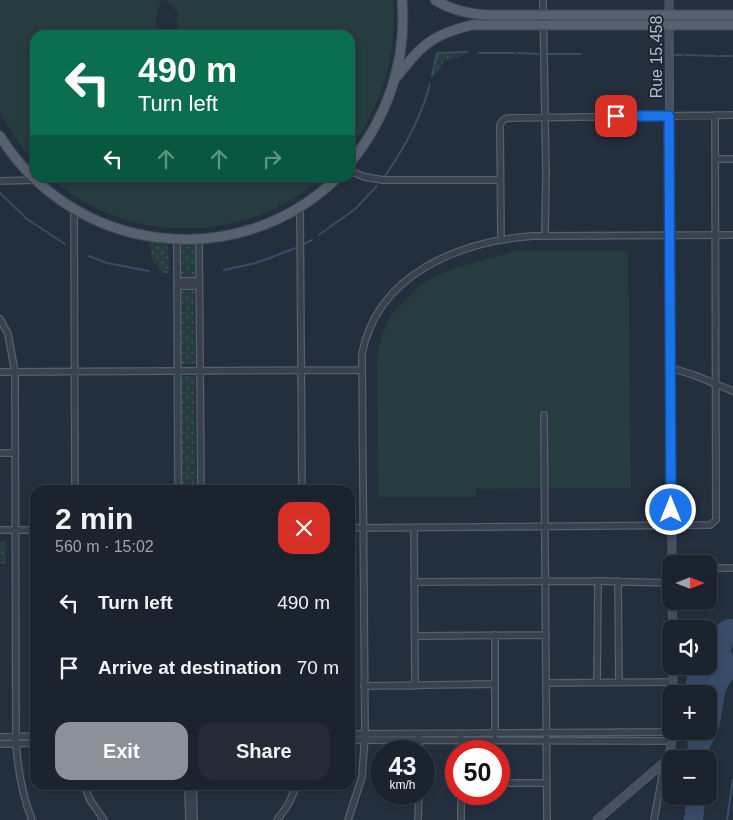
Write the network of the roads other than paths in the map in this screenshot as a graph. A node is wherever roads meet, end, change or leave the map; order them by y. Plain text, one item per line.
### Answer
1 (402, 0) edge
2 (435, 0) edge
3 (543, 0) edge
4 (669, 0) edge
5 (670, 14) junction
6 (543, 15) junction
7 (733, 15) edge
8 (544, 25) junction
9 (670, 25) junction
10 (733, 25) edge
11 (395, 79) junction
12 (715, 115) junction
13 (733, 115) edge
14 (669, 116) junction
15 (545, 117) junction
16 (0, 136) edge
17 (355, 156) edge
18 (715, 159) junction
19 (733, 159) edge
20 (30, 173) edge
21 (355, 173) edge
22 (30, 180) edge
23 (500, 180) junction
24 (0, 181) edge
25 (38, 182) edge
26 (332, 182) edge
27 (300, 206) junction
28 (74, 209) junction
29 (670, 235) junction
30 (733, 235) edge
31 (545, 236) junction
32 (715, 236) junction
33 (177, 239) junction
34 (199, 239) junction
35 (501, 239) junction
36 (177, 283) junction
37 (199, 283) junction
38 (0, 318) edge
39 (672, 368) junction
40 (362, 370) junction
41 (200, 371) junction
42 (302, 371) junction
43 (0, 372) edge
44 (15, 372) junction
45 (74, 372) junction
46 (178, 372) junction
47 (716, 384) junction
48 (733, 391) edge
49 (544, 415) dead end
50 (0, 453) edge
51 (15, 453) junction
52 (75, 485) edge
53 (178, 485) edge
54 (201, 485) edge
55 (302, 485) edge
56 (672, 526) junction
57 (545, 527) junction
58 (355, 528) edge
59 (364, 528) junction
60 (414, 528) junction
61 (0, 530) edge
62 (16, 530) junction
63 (30, 530) edge
64 (672, 555) edge
65 (718, 568) edge
66 (733, 568) edge
67 (546, 581) junction
68 (598, 581) junction
69 (414, 582) junction
70 (618, 582) junction
71 (662, 583) edge
72 (495, 635) junction
73 (546, 635) junction
74 (415, 636) junction
75 (673, 675) edge
76 (597, 682) junction
77 (619, 682) junction
78 (673, 682) joint
79 (546, 683) junction
80 (495, 684) junction
81 (364, 686) junction
82 (415, 686) junction
83 (495, 732) junction
84 (662, 732) edge
85 (462, 733) junction
86 (546, 733) junction
87 (355, 735) edge
88 (16, 736) junction
89 (30, 736) edge
90 (419, 736) junction
91 (0, 737) edge
92 (365, 737) junction
93 (355, 739) edge
94 (419, 740) edge
95 (461, 740) joint
96 (495, 740) edge
97 (510, 740) edge
98 (546, 740) junction
99 (672, 741) joint
100 (0, 744) edge
101 (16, 744) junction
102 (30, 744) edge
103 (670, 750) edge
104 (662, 765) edge
105 (662, 781) edge
106 (510, 783) edge
107 (547, 783) junction
108 (86, 790) edge
109 (188, 790) edge
110 (194, 790) edge
111 (295, 790) edge
112 (418, 805) edge
113 (461, 805) edge
114 (32, 820) edge
115 (104, 820) edge
116 (188, 820) edge
117 (194, 820) edge
118 (277, 820) edge
119 (348, 820) edge
120 (418, 820) edge
121 (461, 820) edge
122 (547, 820) edge
123 (597, 820) edge
124 (654, 820) edge

1 - 11 main road
2 - 6 main road
3 - 6 street
4 - 5 main road, Rue 15.458
5 - 6 main road
5 - 7 main road
5 - 9 main road, Rue 15.458
6 - 8 street
8 - 9 main road
8 - 11 main road
8 - 15 street
9 - 10 main road
9 - 14 main road, Rue 15.458
11 - 17 main road
12 - 13 street
12 - 14 street
12 - 18 street
14 - 15 street
14 - 29 main road, Rue 15.458
15 - 23 street
15 - 31 street
16 - 20 main road
18 - 19 street
18 - 32 street
21 - 23 street
22 - 24 street
23 - 35 street
25 - 28 main road
26 - 27 main road
27 - 34 main road
27 - 42 street
28 - 33 main road
28 - 45 street
29 - 31 street
29 - 32 street
29 - 39 main road, Rue 15.458
30 - 32 street
31 - 35 street
32 - 47 street
33 - 34 main road
33 - 36 street
34 - 37 street
35 - 40 street
36 - 37 street
36 - 46 street
37 - 41 street
38 - 44 street
39 - 47 street
39 - 56 main road, Rue 15.458
40 - 42 street
40 - 59 street
41 - 42 street
41 - 46 street
41 - 54 street
42 - 55 street
43 - 44 street
44 - 45 street
44 - 51 street
45 - 46 street
45 - 52 street
46 - 53 street
47 - 48 street
47 - 56 street
49 - 57 street
50 - 51 street
51 - 62 street
56 - 57 street
56 - 64 main road, Rue 15.458
57 - 60 street
57 - 67 street
58 - 59 street
59 - 60 street
59 - 81 street
60 - 69 street
61 - 62 street
62 - 63 street
62 - 88 street
65 - 66 street
67 - 68 street
67 - 69 street
67 - 73 street
68 - 70 street
68 - 76 street
69 - 74 street
70 - 71 street
70 - 77 street
72 - 73 street
72 - 74 street
72 - 80 street
73 - 79 street
74 - 82 street
75 - 78 main road
76 - 77 street
76 - 79 street
77 - 78 street
79 - 86 street
80 - 82 street
80 - 83 street
81 - 82 street
81 - 92 street
83 - 85 street
83 - 86 street
83 - 96 street
84 - 86 street
85 - 90 street
85 - 95 street
86 - 98 street
87 - 92 street
88 - 89 street
88 - 91 street
88 - 101 street
90 - 92 street
90 - 94 street
90 - 95 street
92 - 93 street
92 - 119 street
97 - 98 street
98 - 99 street
98 - 107 street
99 - 103 main road
100 - 101 street
101 - 102 street
101 - 114 street
104 - 123 main road
105 - 124 street
106 - 107 street
107 - 122 street
108 - 115 street
109 - 116 street
110 - 117 street
111 - 118 street
112 - 120 street
113 - 121 street

